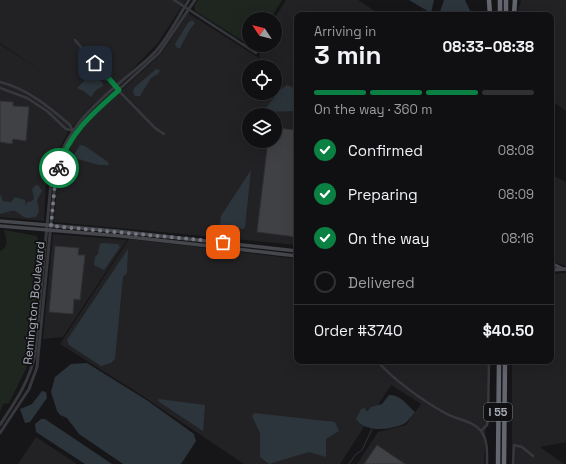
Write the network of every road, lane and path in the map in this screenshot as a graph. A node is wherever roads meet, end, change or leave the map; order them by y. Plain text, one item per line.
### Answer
1 (174, 0) edge
2 (189, 0) edge
3 (195, 0) edge
4 (489, 0) edge
5 (500, 0) edge
6 (506, 0) edge
7 (515, 0) edge
8 (184, 8) junction
9 (188, 10) junction
10 (490, 12) edge
11 (500, 12) edge
12 (506, 12) edge
13 (514, 12) edge
14 (75, 40) dead end
15 (256, 53) dead end
16 (0, 82) edge
17 (115, 87) junction
18 (0, 88) edge
19 (119, 90) junction
20 (72, 130) junction
21 (76, 132) junction
22 (164, 134) dead end
23 (0, 221) edge
24 (0, 226) edge
25 (49, 228) junction
26 (294, 251) edge
27 (294, 256) edge
28 (554, 264) edge
29 (565, 269) edge
30 (554, 270) edge
31 (381, 364) edge
32 (489, 364) edge
33 (499, 364) edge
34 (505, 364) edge
35 (0, 425) edge
36 (481, 431) junction
37 (0, 433) edge
38 (533, 456) dead end
39 (487, 464) edge
40 (498, 464) edge
41 (504, 464) edge
42 (513, 464) edge

1 - 8 street
2 - 8 street, Remington Boulevard
3 - 9 street, Remington Boulevard
4 - 10 highway
5 - 11 highway
6 - 12 highway
7 - 13 highway
8 - 9 street
8 - 17 street, Remington Boulevard
9 - 15 street
9 - 19 street, Remington Boulevard
14 - 17 street
16 - 20 street
17 - 19 street
17 - 20 street, Remington Boulevard
18 - 20 street
19 - 21 street, Remington Boulevard
19 - 22 street
20 - 21 street
20 - 25 street, Remington Boulevard
21 - 25 street, Remington Boulevard
23 - 25 main road
24 - 25 main road
25 - 26 main road
25 - 27 main road
25 - 35 street, Remington Boulevard
25 - 37 street, Remington Boulevard
28 - 29 main road
29 - 30 main road
31 - 36 street
32 - 36 street
33 - 40 highway, I 55
34 - 41 highway, I 55
36 - 39 street
38 - 42 street

